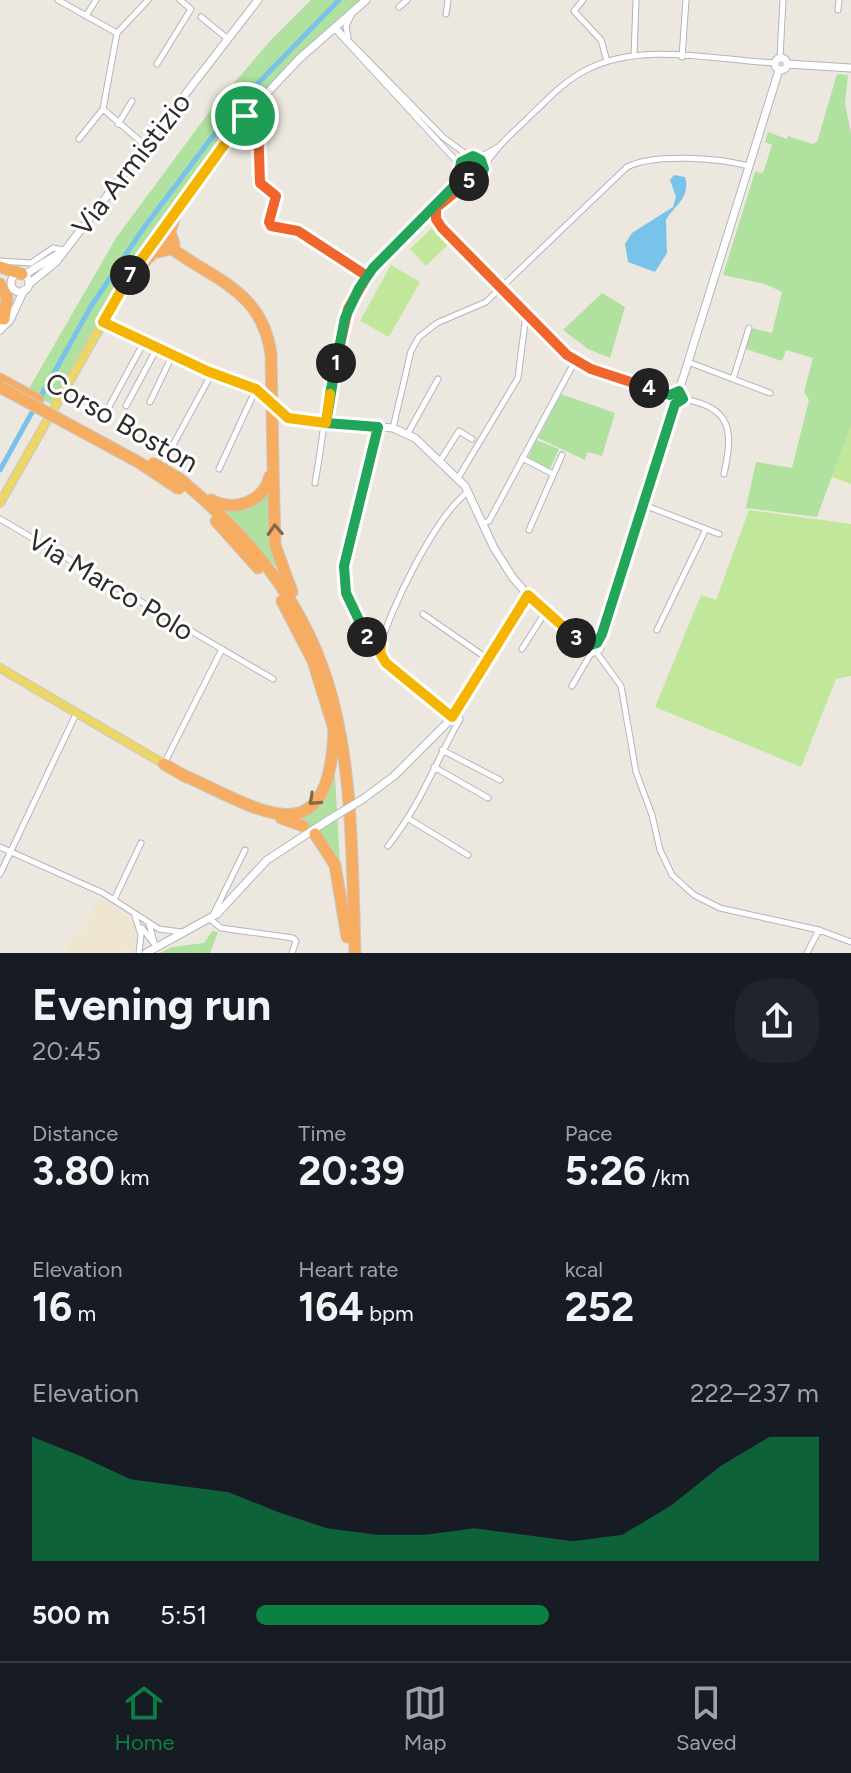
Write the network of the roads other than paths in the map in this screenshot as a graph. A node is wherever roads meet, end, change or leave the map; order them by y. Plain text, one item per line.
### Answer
1 (58, 0) edge
2 (96, 0) edge
3 (148, 0) edge
4 (180, 0) edge
5 (258, 0) edge
6 (366, 0) edge
7 (407, 0) edge
8 (448, 0) edge
9 (583, 0) edge
10 (636, 0) edge
11 (686, 0) edge
12 (783, 0) edge
13 (839, 0) edge
14 (399, 7) dead end
15 (838, 10) dead end
16 (351, 12) junction
17 (446, 14) dead end
18 (86, 16) junction
19 (201, 17) dead end
20 (334, 27) junction
21 (117, 33) junction
22 (349, 38) junction
23 (228, 39) junction
24 (341, 39) junction
25 (316, 43) junction
26 (634, 56) junction
27 (682, 57) junction
28 (607, 61) junction
29 (778, 63) junction
30 (157, 64) dead end
31 (851, 68) edge
32 (132, 101) dead end
33 (259, 101) junction
34 (103, 109) junction
35 (243, 119) junction
36 (258, 123) junction
37 (118, 124) junction
38 (258, 132) junction
39 (79, 139) dead end
40 (146, 146) junction
41 (499, 147) junction
42 (469, 156) junction
43 (478, 158) junction
44 (460, 165) junction
45 (749, 166) junction
46 (484, 168) junction
47 (461, 174) junction
48 (470, 181) junction
49 (177, 208) junction
50 (431, 212) junction
51 (422, 221) junction
52 (434, 221) junction
53 (156, 236) junction
54 (172, 247) junction
55 (63, 250) junction
56 (0, 261) edge
57 (0, 267) edge
58 (367, 276) junction
59 (127, 279) junction
60 (16, 283) edge
61 (501, 288) junction
62 (526, 314) junction
63 (103, 322) junction
64 (1, 325) edge
65 (749, 328) dead end
66 (144, 342) junction
67 (157, 348) junction
68 (172, 356) junction
69 (575, 361) junction
70 (688, 362) junction
71 (212, 373) junction
72 (0, 379) edge
73 (438, 379) dead end
74 (733, 379) junction
75 (0, 387) edge
76 (256, 389) junction
77 (770, 393) dead end
78 (670, 395) junction
79 (681, 395) junction
80 (150, 402) dead end
81 (675, 404) junction
82 (126, 406) dead end
83 (104, 416) dead end
84 (326, 423) junction
85 (378, 427) junction
86 (393, 428) junction
87 (408, 433) junction
88 (472, 439) dead end
89 (562, 455) dead end
90 (522, 458) junction
91 (440, 461) junction
92 (273, 464) junction
93 (219, 469) dead end
94 (158, 470) dead end
95 (553, 474) junction
96 (724, 474) dead end
97 (458, 478) junction
98 (315, 483) dead end
99 (179, 484) junction
100 (469, 491) junction
101 (0, 503) edge
102 (644, 505) junction
103 (0, 519) edge
104 (482, 524) junction
105 (706, 529) junction
106 (529, 530) dead end
107 (719, 534) dead end
108 (528, 595) junction
109 (546, 611) junction
110 (423, 614) dead end
111 (657, 630) dead end
112 (381, 645) junction
113 (522, 649) dead end
114 (221, 651) junction
115 (592, 651) junction
116 (320, 654) junction
117 (488, 659) junction
118 (0, 668) edge
119 (273, 679) dead end
120 (572, 686) dead end
121 (77, 713) junction
122 (455, 714) junction
123 (334, 728) junction
124 (442, 750) junction
125 (164, 764) junction
126 (434, 767) junction
127 (181, 774) junction
128 (500, 780) dead end
129 (488, 798) dead end
130 (409, 819) junction
131 (303, 826) dead end
132 (315, 834) dead end
133 (141, 843) dead end
134 (388, 846) dead end
135 (0, 847) edge
136 (245, 850) dead end
137 (9, 852) junction
138 (468, 855) dead end
139 (0, 874) edge
140 (220, 896) junction
141 (114, 900) junction
142 (231, 902) junction
143 (135, 915) junction
144 (212, 918) junction
145 (149, 923) junction
146 (139, 924) junction
147 (819, 930) junction
148 (186, 932) junction
149 (347, 937) junction
150 (851, 942) edge
151 (156, 946) junction
152 (139, 953) edge
153 (146, 953) edge
154 (292, 953) edge
155 (348, 953) edge
156 (355, 953) edge
157 (807, 953) edge

1 - 18 street
2 - 18 street
3 - 21 street
4 - 30 street
5 - 23 street, Via Armistizio
6 - 16 street
7 - 14 street
8 - 17 street
9 - 28 street
10 - 26 street
11 - 27 street
12 - 29 street
13 - 15 street
16 - 20 street
16 - 22 street
18 - 21 street
19 - 23 street
20 - 22 street
20 - 24 street
20 - 25 street
21 - 34 street
22 - 42 street
23 - 40 street, Via Armistizio
24 - 25 street
24 - 44 street
25 - 33 street
26 - 27 street
26 - 28 street
27 - 29 street
28 - 41 street
29 - 31 street
29 - 45 street
32 - 37 street
33 - 35 street
33 - 36 street
34 - 37 street
34 - 39 street
35 - 36 street
35 - 38 street
35 - 49 street
36 - 38 street
37 - 40 street
38 - 58 street
40 - 55 street, Via Armistizio
41 - 43 street
41 - 46 street
42 - 43 street
42 - 44 street
43 - 46 street
44 - 47 street
45 - 61 street
45 - 70 street
46 - 48 street
47 - 48 street
47 - 50 street
48 - 50 street
49 - 53 street
49 - 54 highway
50 - 51 street
50 - 52 street
50 - 52 street
51 - 52 street
51 - 58 street
52 - 61 street
53 - 54 highway
53 - 59 main road
54 - 59 highway
54 - 92 highway, bridge
55 - 56 street
55 - 60 street, Via Armistizio
57 - 60 highway
58 - 84 street
59 - 63 main road
60 - 64 street, Via Armistizio
60 - 64 highway
61 - 62 street
61 - 86 street
62 - 69 street
62 - 97 street
63 - 66 street
63 - 101 main road
65 - 74 street
66 - 67 street
66 - 83 street
67 - 68 street
67 - 82 street
68 - 71 street
68 - 80 street
69 - 78 street
69 - 90 street
70 - 74 street
70 - 79 street
71 - 76 street
71 - 94 street
72 - 99 highway, Corso Boston, bridge
73 - 87 street
74 - 77 street
75 - 99 highway, Corso Boston, bridge
76 - 84 street
76 - 93 street
78 - 79 street
78 - 81 street
79 - 81 street
79 - 96 street
81 - 102 street
84 - 85 street
84 - 98 street
85 - 86 street
85 - 112 street
86 - 87 street
87 - 91 street
88 - 91 street
89 - 95 street
90 - 95 street
90 - 104 street
91 - 97 street
92 - 99 highway
116 -> 92 highway
95 - 106 street
97 - 100 street
99 - 116 highway, Corso Boston
99 - 123 highway, Corso Boston
100 - 104 street
100 - 112 street
102 - 105 street
102 - 115 street
103 - 114 street, Via Marco Polo
104 - 108 street
105 - 107 street
105 - 111 street
108 - 109 street
108 - 117 street
109 - 113 street
109 - 115 street
110 - 117 street
112 - 122 street
114 - 119 street, Via Marco Polo
114 - 125 street, Via Marco Polo
115 - 120 street
115 - 147 street
116 - 156 highway, Corso Boston
117 - 122 street
118 - 121 main road
121 - 125 main road
121 - 137 street
122 - 124 street
122 - 142 street, bridge
123 -> 127 highway
123 - 149 highway, Corso Boston
124 - 126 street
124 - 128 street
125 - 127 highway
126 - 129 street
126 - 130 street
127 - 131 highway
130 - 134 street
130 - 138 street
132 - 149 highway
133 - 141 street
135 - 137 street
136 - 140 street
137 - 139 street
137 - 141 street
140 - 142 street
140 - 144 street
141 - 143 street
142 - 144 street
143 - 145 street
143 - 146 street
144 - 148 street
144 - 154 street
145 - 148 street
145 - 151 street
146 - 151 street
146 - 152 street
147 - 150 street
147 - 157 street
148 - 151 street
149 - 155 highway, Corso Boston
151 - 153 street

